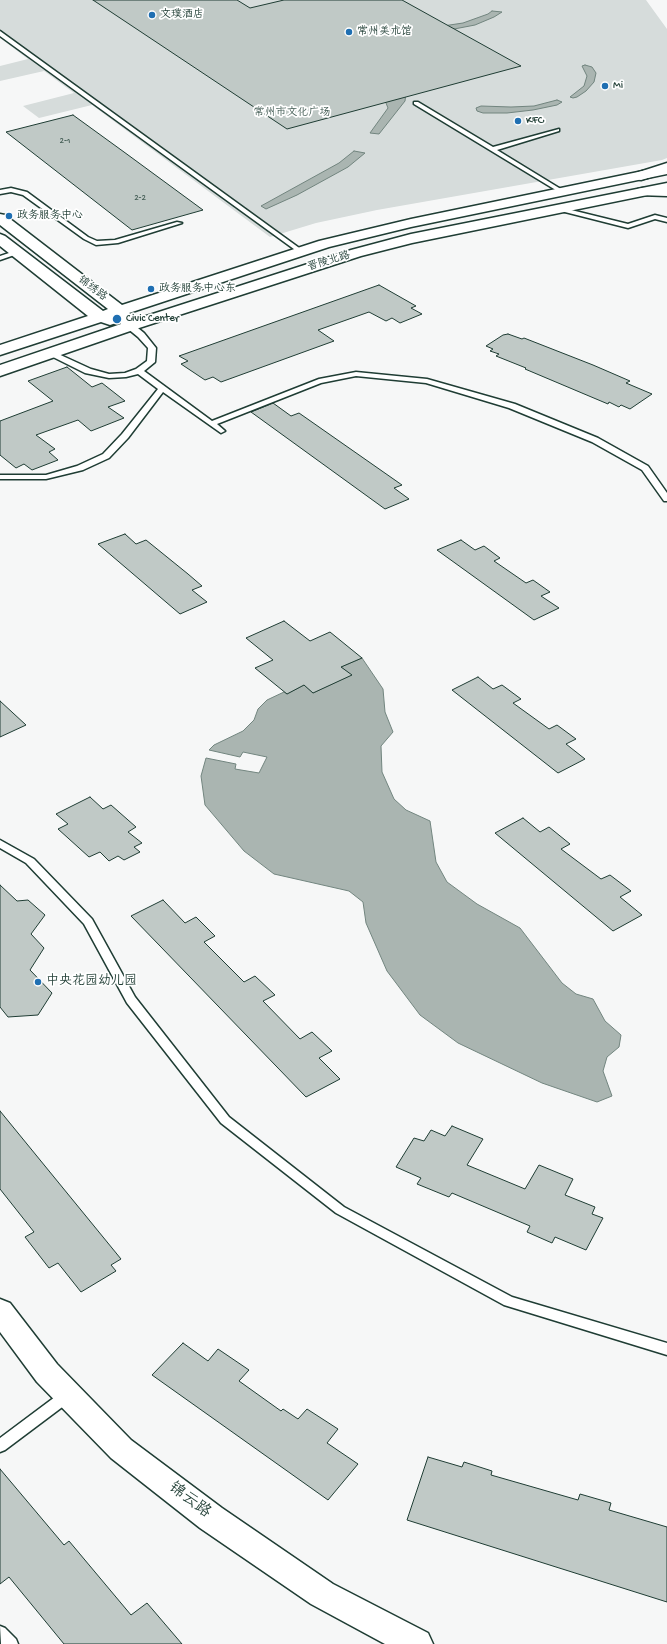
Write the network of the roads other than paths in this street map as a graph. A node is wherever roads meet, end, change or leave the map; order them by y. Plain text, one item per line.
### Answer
1 (0, 33) edge
2 (416, 103) dead end
3 (557, 130) dead end
4 (492, 149) junction
5 (667, 167) edge
6 (667, 170) edge
7 (641, 176) junction
8 (667, 187) edge
9 (0, 192) edge
10 (561, 192) junction
11 (643, 192) junction
12 (667, 192) edge
13 (559, 209) junction
14 (0, 218) edge
15 (667, 220) edge
16 (179, 223) dead end
17 (0, 239) edge
18 (300, 251) junction
19 (18, 252) junction
20 (0, 258) edge
21 (119, 310) junction
22 (100, 317) junction
23 (130, 326) junction
24 (0, 350) edge
25 (51, 354) junction
26 (0, 370) edge
27 (140, 371) junction
28 (163, 388) junction
29 (211, 424) junction
30 (221, 431) dead end
31 (0, 477) edge
32 (667, 499) edge
33 (0, 843) edge
34 (0, 1311) edge
35 (667, 1349) edge
36 (68, 1395) junction
37 (0, 1446) edge
38 (0, 1633) edge
39 (10, 1644) edge
40 (417, 1644) edge

1 - 18 lane
2 - 4 lane
3 - 4 lane
4 - 10 lane
5 - 7 main road
6 - 7 main road, 晋陵北路
7 - 10 main road, 晋陵北路
8 - 11 main road, 晋陵北路
9 - 16 lane
10 - 18 main road, 晋陵北路
11 - 12 main road
11 - 13 main road, 晋陵北路
13 - 15 lane
13 - 23 main road, 晋陵北路
14 - 21 main road, 锦绣路
17 - 19 main road, 锦绣路
18 - 21 main road, 晋陵北路
19 - 20 lane
19 - 22 main road, 锦绣路
21 - 22 main road, 晋陵北路
21 - 23 main road, 锦绣路
22 - 23 main road, 锦绣路
22 - 24 main road, 晋陵北路
23 - 25 main road, 晋陵北路
23 - 27 lane
25 - 26 main road, 晋陵北路
25 - 27 lane
27 - 28 lane
28 - 29 lane
28 - 31 lane
29 - 30 lane
29 - 32 lane
33 - 35 lane
34 - 36 main road, 锦云路
36 - 37 lane
36 - 40 main road, 锦云路
38 - 39 lane

